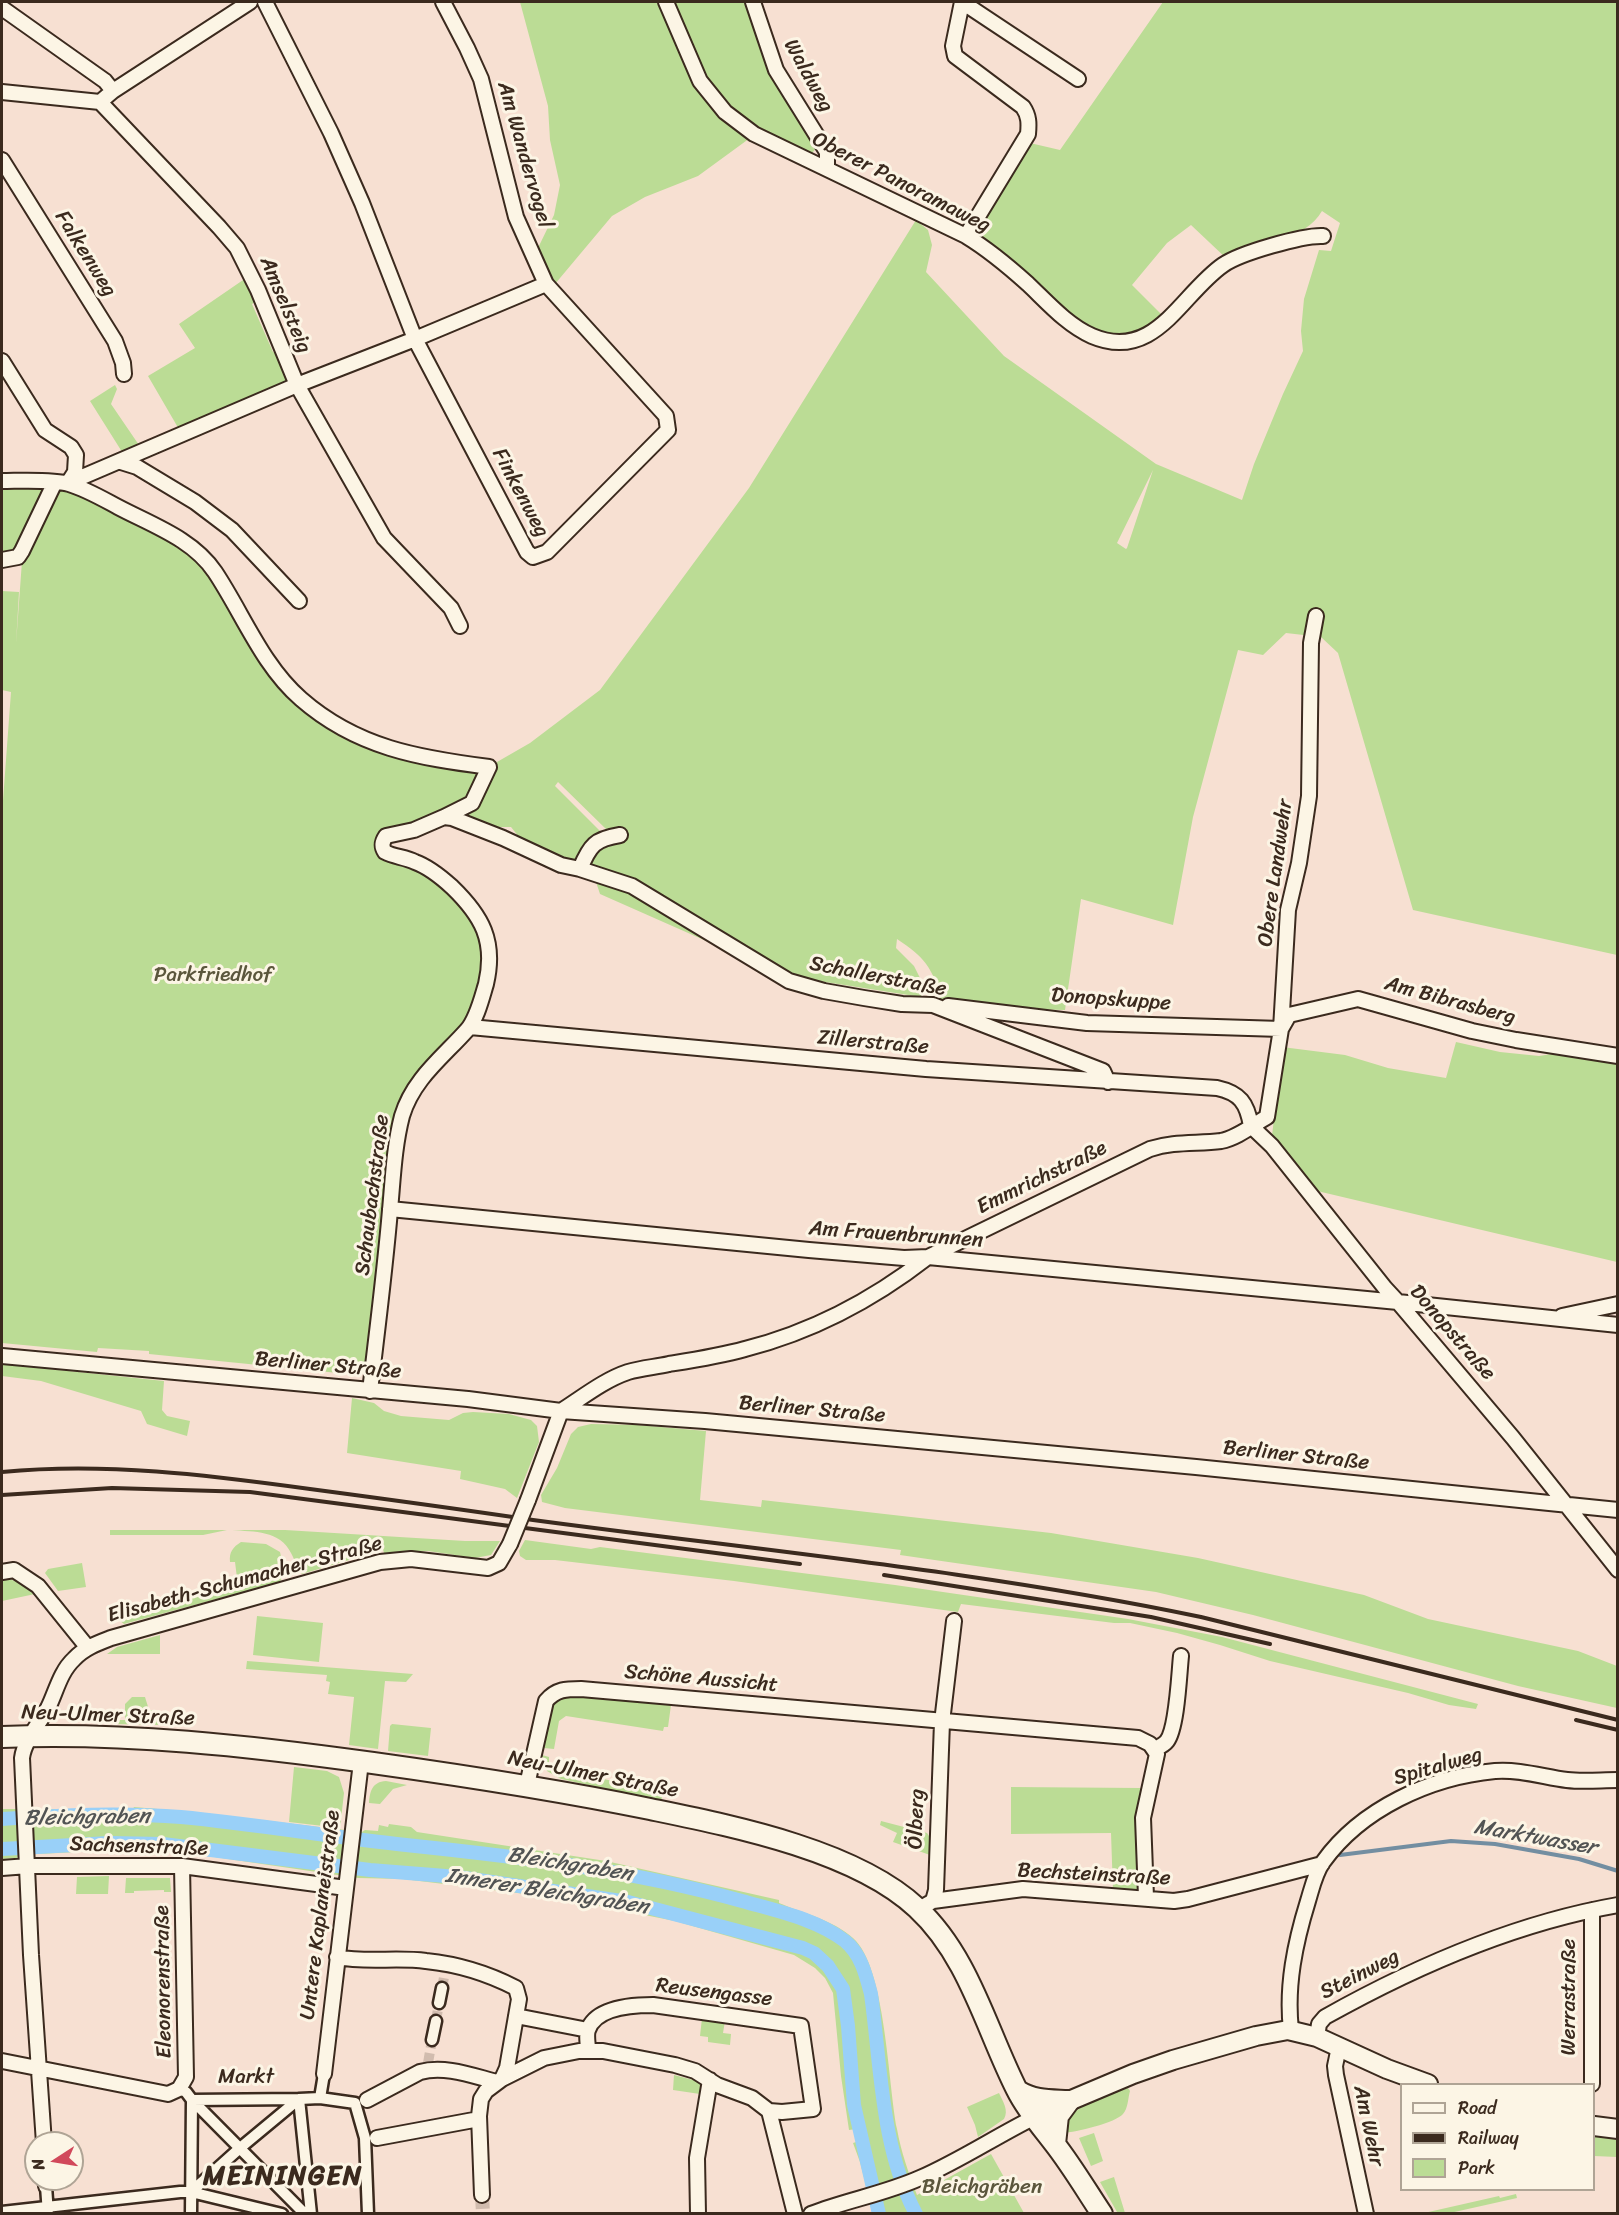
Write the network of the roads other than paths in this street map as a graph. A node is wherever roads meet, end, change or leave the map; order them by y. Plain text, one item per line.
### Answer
1 (250, 2) edge
2 (265, 2) edge
3 (443, 2) edge
4 (666, 2) edge
5 (753, 2) edge
6 (962, 2) edge
7 (2, 8) edge
8 (1078, 79) dead end
9 (113, 91) junction
10 (2, 92) edge
11 (100, 102) junction
12 (2, 160) edge
13 (826, 169) junction
14 (966, 236) junction
15 (1323, 236) dead end
16 (546, 284) junction
17 (416, 339) junction
18 (2, 361) edge
19 (124, 374) dead end
20 (297, 385) junction
21 (668, 422) joint
22 (121, 462) junction
23 (2, 481) edge
24 (62, 483) junction
25 (2, 560) edge
26 (299, 601) dead end
27 (1316, 616) dead end
28 (460, 626) dead end
29 (444, 817) junction
30 (620, 835) dead end
31 (580, 869) junction
32 (941, 1008) junction
33 (470, 1028) junction
34 (1281, 1029) junction
35 (1617, 1056) edge
36 (1108, 1082) junction
37 (1251, 1126) junction
38 (390, 1209) junction
39 (928, 1257) junction
40 (1398, 1302) junction
41 (1617, 1304) edge
42 (1551, 1318) junction
43 (1617, 1325) edge
44 (2, 1356) edge
45 (370, 1391) junction
46 (561, 1411) junction
47 (1564, 1504) junction
48 (1617, 1510) edge
49 (1617, 1570) edge
50 (2, 1572) edge
51 (954, 1621) dead end
52 (88, 1648) junction
53 (1181, 1656) dead end
54 (942, 1722) junction
55 (32, 1736) junction
56 (2, 1737) edge
57 (1155, 1749) junction
58 (361, 1762) junction
59 (1617, 1780) edge
60 (527, 1785) junction
61 (27, 1861) junction
62 (1322, 1864) junction
63 (182, 1866) junction
64 (2, 1868) edge
65 (346, 1883) junction
66 (1146, 1897) junction
67 (1617, 1905) edge
68 (926, 1906) junction
69 (1592, 1910) junction
70 (337, 1957) junction
71 (442, 1988) tunnel mouth
72 (439, 2003) tunnel mouth
73 (516, 2016) junction
74 (436, 2020) tunnel mouth
75 (588, 2030) junction
76 (1291, 2030) junction
77 (1317, 2037) junction
78 (432, 2040) tunnel mouth
79 (1338, 2047) junction
80 (588, 2050) junction
81 (2, 2061) edge
82 (40, 2068) junction
83 (324, 2074) joint
84 (500, 2080) junction
85 (710, 2080) junction
86 (1423, 2083) edge
87 (1592, 2083) edge
88 (1018, 2091) junction
89 (183, 2093) junction
90 (320, 2098) junction
91 (299, 2099) junction
92 (1068, 2101) junction
93 (361, 2102) junction
94 (769, 2110) junction
95 (1033, 2118) junction
96 (479, 2126) junction
97 (1595, 2126) edge
98 (1617, 2129) edge
99 (43, 2131) edge
100 (371, 2138) junction
101 (1054, 2144) junction
102 (240, 2148) junction
103 (47, 2191) edge
104 (186, 2192) junction
105 (482, 2195) tunnel mouth
106 (863, 2199) junction
107 (48, 2210) edge
108 (2, 2212) edge
109 (1102, 2213) edge
110 (191, 2214) edge
111 (282, 2214) edge
112 (305, 2214) edge
113 (311, 2214) edge
114 (368, 2214) edge
115 (698, 2214) edge
116 (795, 2214) edge
117 (811, 2214) edge
118 (843, 2214) edge
119 (1365, 2214) edge

1 - 9 street
2 - 17 street, Finkenweg
3 - 16 street, Am Wandervogel
4 - 13 street, Oberer Panoramaweg
5 - 13 street, Waldweg
6 - 8 street
6 - 14 street
7 - 9 street
9 - 11 street
10 - 11 street
11 - 20 street, Amselsteig
12 - 19 street, Falkenweg
13 - 14 street, Oberer Panoramaweg
14 - 15 street, Oberer Panoramaweg
16 - 17 street
16 - 21 street, Am Wandervogel
17 - 20 street
17 - 21 street, Finkenweg
18 - 24 street
20 - 22 street
20 - 28 street, Amselsteig
22 - 24 street
22 - 26 street
23 - 24 street
24 - 25 street
24 - 29 street
27 - 34 street, Obere Landwehr
29 - 31 street, Schallerstraße
29 - 33 street
30 - 31 street
31 - 32 street, Schallerstraße
32 - 34 street, Donopskuppe
32 - 36 street, Schallerstraße
33 - 36 street, Zillerstraße
33 - 38 street, Schaubachstraße
34 - 35 street, Am Bibrasberg
34 - 37 street, Obere Landwehr
36 - 37 street, Zillerstraße
37 - 39 street, Emmrichstraße
37 - 40 street, Donopstraße
38 - 39 street, Am Frauenbrunnen
38 - 45 street, Schaubachstraße
39 - 40 street, Am Frauenbrunnen
39 - 46 street, Emmrichstraße
40 - 42 street, Am Frauenbrunnen
40 - 47 street, Donopstraße
41 - 42 street
42 - 43 street, Am Frauenbrunnen
44 - 45 street, Berliner Straße
45 - 46 street, Berliner Straße
46 - 47 street, Berliner Straße
46 - 52 street, Elisabeth-Schumacher-Straße, bridge
47 - 48 street, Berliner Straße
47 - 49 street, Donopstraße
50 - 52 street, Elisabeth-Schumacher-Straße
51 - 54 street
52 - 55 street, Elisabeth-Schumacher-Straße
53 - 57 street
54 - 57 street, Schöne Aussicht
54 - 60 street, Schöne Aussicht
54 - 68 street, Ölberg
55 - 56 main road, Neu-Ulmer Straße
55 - 58 main road, Neu-Ulmer Straße
55 - 61 street, Elisabeth-Schumacher-Straße
57 - 66 street
58 - 60 main road, Neu-Ulmer Straße
58 - 65 street, Untere Kaplaneistraße
59 - 62 street, Spitalweg
60 - 68 main road, Neu-Ulmer Straße
61 - 63 street, Sachsenstraße
61 - 64 street, Sachsenstraße
61 - 82 street, Elisabeth-Schumacher-Straße
62 - 66 street, Bechsteinstraße
62 - 76 street, Spitalweg
63 - 65 street, Sachsenstraße
63 - 89 street, Eleonorenstraße
65 - 70 street, Untere Kaplaneistraße
66 - 68 street, Bechsteinstraße
67 - 69 street, Steinweg
68 - 88 main road, Neu-Ulmer Straße
69 - 77 street, Steinweg
69 - 87 street, Werrastraße
70 - 73 street
70 - 83 street, Untere Kaplaneistraße
71 - 72 street
73 - 75 street
73 - 84 street
74 - 78 street
75 - 80 street
75 - 94 street, Reusengasse
76 - 77 street
76 - 92 street
77 - 79 street
79 - 86 street
79 - 119 street, Am Wehr
80 - 84 street
80 - 85 street
81 - 82 street
82 - 89 street
82 - 99 street, Elisabeth-Schumacher-Straße
83 - 90 street
84 - 93 street
84 - 96 street
85 - 94 street
85 - 115 street
88 - 92 main road
88 - 95 main road, Neu-Ulmer Straße
89 - 91 street, Markt
89 - 102 street, Markt
89 - 104 street, Markt
90 - 91 street, Markt
90 - 93 street, Markt
91 - 102 street, Markt
91 - 113 street, Markt
92 - 95 street
92 - 101 main road
93 - 100 street
94 - 116 street
95 - 101 main road, Neu-Ulmer Straße
95 - 106 street
96 - 100 street
96 - 105 street
97 - 98 street
100 - 114 street
101 - 109 main road, Neu-Ulmer Straße
102 - 104 street, Markt
102 - 112 street, Markt
103 - 107 street
104 - 107 street
104 - 110 street, Markt
104 - 111 street
106 - 117 street
106 - 118 street
107 - 108 street

